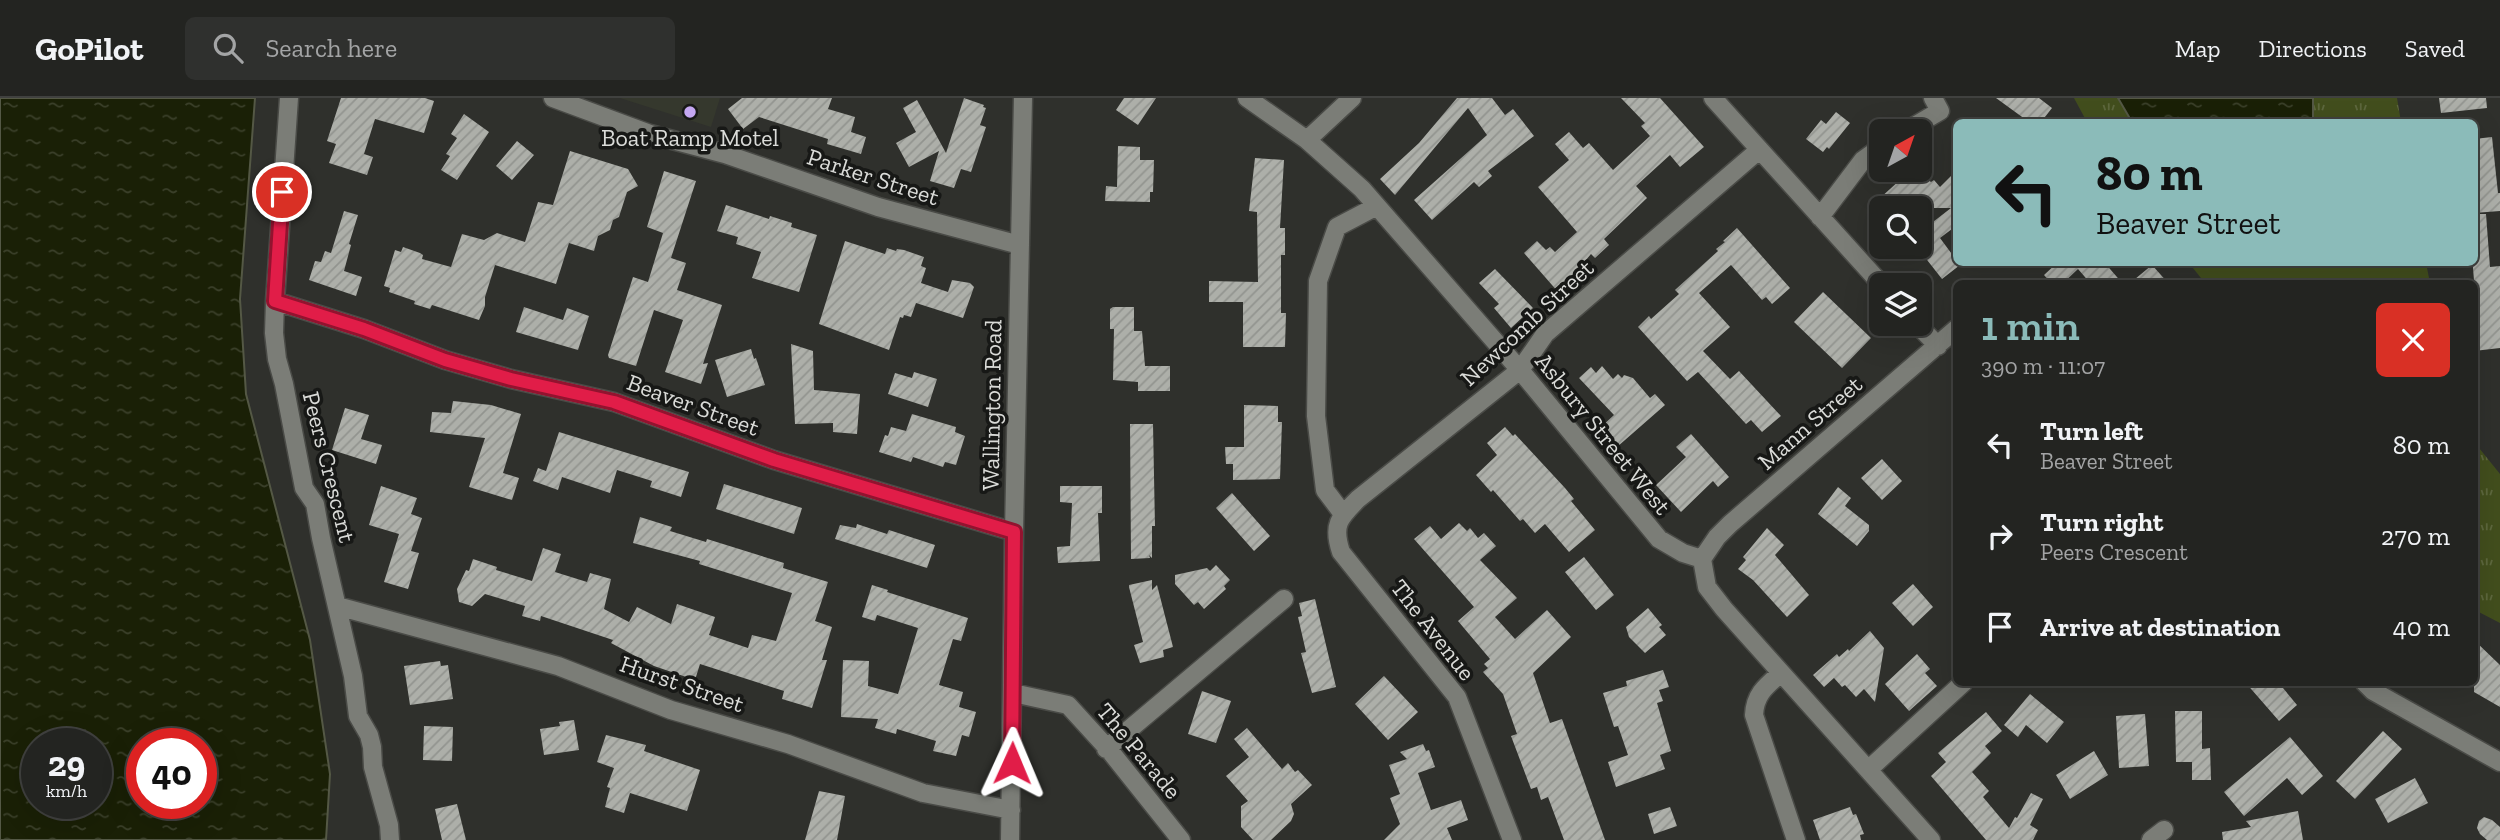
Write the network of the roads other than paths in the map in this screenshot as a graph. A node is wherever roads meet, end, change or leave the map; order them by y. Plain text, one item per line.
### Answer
1 (289, 98) edge
2 (553, 98) edge
3 (1023, 98) edge
4 (1247, 98) edge
5 (1352, 98) edge
6 (1713, 98) edge
7 (1933, 98) edge
8 (1926, 119) edge
9 (1307, 140) junction
10 (1759, 150) junction
11 (1869, 156) edge
12 (1377, 206) junction
13 (1820, 217) junction
14 (1020, 246) junction
15 (1871, 273) edge
16 (275, 301) junction
17 (1953, 332) edge
18 (1928, 336) edge
19 (1938, 346) junction
20 (1520, 370) junction
21 (1343, 514) junction
22 (1014, 532) junction
23 (1335, 535) joint
24 (1702, 559) junction
25 (1284, 599) dead end
26 (337, 606) junction
27 (1781, 673) junction
28 (1960, 686) edge
29 (2368, 686) edge
30 (1013, 692) junction
31 (1106, 749) junction
32 (2500, 762) edge
33 (1868, 770) junction
34 (1011, 810) junction
35 (390, 840) edge
36 (1010, 840) edge
37 (1181, 840) edge
38 (1512, 840) edge
39 (1796, 840) edge
40 (1931, 840) edge

1 - 16 street, Peers Crescent
2 - 14 street, Parker Street
3 - 14 street, Wallington Road
4 - 9 street, Asbury Street West
5 - 9 street
6 - 10 street
7 - 8 street
9 - 12 street, Asbury Street West
10 - 13 street
10 - 20 street, Newcomb Street
11 - 13 street
12 - 20 street, Asbury Street West
12 - 21 street
13 - 15 street
14 - 22 street, Wallington Road
16 - 22 street, Beaver Street
16 - 26 street, Peers Crescent
17 - 19 street, Mann Street
18 - 19 street
19 - 24 street, Mann Street
20 - 21 street, Newcomb Street
20 - 24 street, Asbury Street West
21 - 23 street, Newcomb Street
22 - 30 street, Wallington Road
23 - 38 street, The Avenue
24 - 27 street
25 - 31 street
26 - 34 street, Hurst Street
26 - 35 street, Peers Crescent
27 - 33 street
27 - 39 street
28 - 33 street
29 - 32 street
30 - 31 street, The Parade
30 - 34 street, Wallington Road
31 - 37 street, The Parade
33 - 40 street
34 - 36 street, Wallington Road

